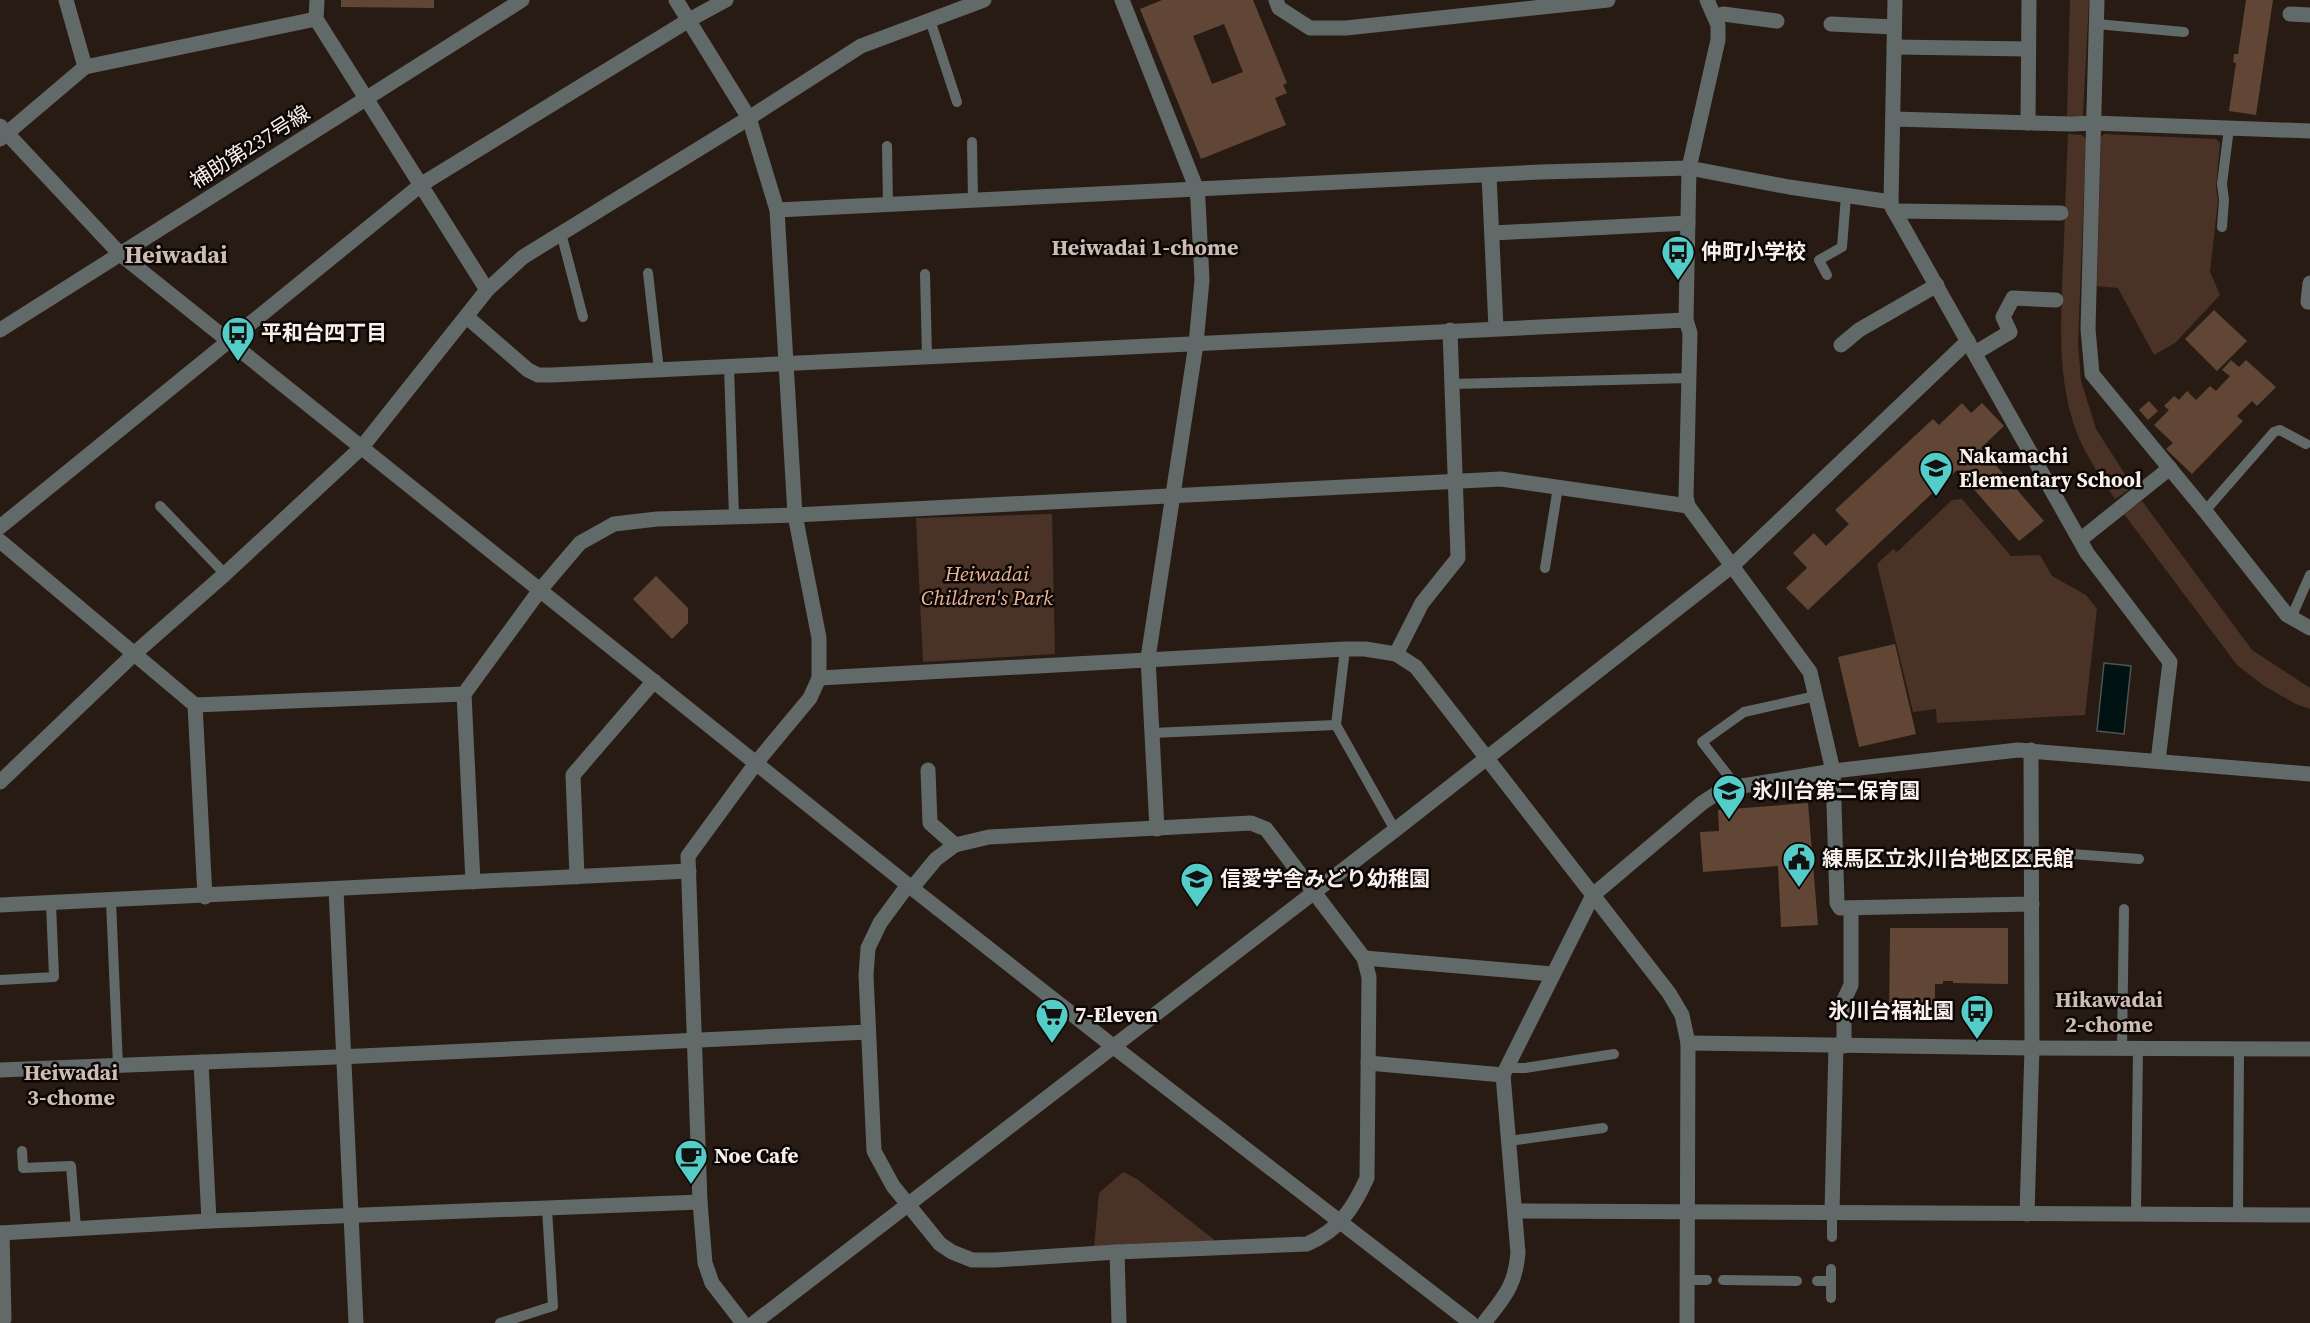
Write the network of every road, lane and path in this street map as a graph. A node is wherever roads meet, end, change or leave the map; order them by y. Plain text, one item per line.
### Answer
1 (66, 0) edge
2 (316, 0) edge
3 (522, 0) edge
4 (676, 0) edge
5 (726, 0) edge
6 (984, 0) edge
7 (1122, 0) edge
8 (1276, 0) edge
9 (1608, 0) edge
10 (1707, 0) edge
11 (1895, 0) edge
12 (2029, 0) edge
13 (2097, 0) edge
14 (1507, 5) edge
15 (2290, 14) dead end
16 (2310, 15) edge
17 (1715, 16) junction
18 (316, 19) junction
19 (688, 20) junction
20 (930, 20) junction
21 (1777, 21) dead end
22 (1831, 24) dead end
23 (2096, 24) junction
24 (1894, 27) junction
25 (2184, 32) dead end
26 (1894, 47) junction
27 (2028, 49) junction
28 (85, 67) junction
29 (366, 98) junction
30 (957, 102) dead end
31 (749, 118) junction
32 (1893, 119) junction
33 (2028, 123) junction
34 (2093, 123) junction
35 (2229, 128) junction
36 (2310, 131) edge
37 (2, 133) edge
38 (972, 142) dead end
39 (887, 146) dead end
40 (1689, 168) junction
41 (1489, 175) junction
42 (422, 184) junction
43 (1197, 190) junction
44 (1846, 196) junction
45 (973, 201) junction
46 (888, 205) junction
47 (1892, 207) junction
48 (777, 210) junction
49 (2061, 213) dead end
50 (1688, 223) junction
51 (2222, 227) dead end
52 (561, 233) junction
53 (1493, 233) junction
54 (120, 254) junction
55 (648, 273) dead end
56 (925, 274) dead end
57 (1827, 275) dead end
58 (2310, 283) edge
59 (1937, 285) junction
60 (488, 290) junction
61 (2056, 300) dead end
62 (2310, 302) edge
63 (467, 317) junction
64 (583, 317) dead end
65 (1686, 320) junction
66 (1496, 328) junction
67 (0, 330) edge
68 (1450, 330) junction
69 (228, 340) junction
70 (1196, 344) junction
71 (1841, 345) dead end
72 (1972, 347) junction
73 (927, 356) junction
74 (786, 363) junction
75 (729, 367) junction
76 (659, 370) junction
77 (1689, 378) junction
78 (1452, 384) junction
79 (2306, 444) dead end
80 (362, 447) junction
81 (2170, 468) junction
82 (1457, 481) junction
83 (1558, 487) junction
84 (1172, 494) junction
85 (160, 506) dead end
86 (1688, 506) junction
87 (2205, 511) junction
88 (795, 515) junction
89 (734, 516) junction
90 (0, 527) edge
91 (2080, 540) junction
92 (0, 542) edge
93 (1732, 565) junction
94 (1545, 568) dead end
95 (225, 574) junction
96 (2310, 575) edge
97 (540, 590) junction
98 (2291, 618) junction
99 (2310, 628) edge
100 (1344, 649) junction
101 (134, 654) junction
102 (1396, 654) junction
103 (1148, 658) junction
104 (819, 678) junction
105 (654, 681) junction
106 (464, 694) junction
107 (1816, 696) junction
108 (195, 705) junction
109 (1336, 725) junction
110 (1152, 733) junction
111 (2031, 750) junction
112 (1488, 758) junction
113 (2158, 761) junction
114 (756, 763) junction
115 (928, 770) dead end
116 (1833, 771) junction
117 (2310, 774) edge
118 (0, 782) edge
119 (1737, 787) junction
120 (1157, 829) junction
121 (1395, 830) junction
122 (955, 845) junction
123 (2031, 851) junction
124 (2139, 859) dead end
125 (689, 871) junction
126 (577, 877) junction
127 (473, 882) junction
128 (910, 886) junction
129 (336, 889) junction
130 (1313, 892) junction
131 (1593, 895) junction
132 (205, 897) junction
133 (111, 901) junction
134 (51, 903) junction
135 (2032, 904) junction
136 (0, 905) edge
137 (1851, 908) junction
138 (2124, 909) dead end
139 (1364, 958) junction
140 (1552, 974) junction
141 (0, 980) edge
142 (868, 1032) junction
143 (694, 1040) junction
144 (1688, 1043) junction
145 (1840, 1046) junction
146 (1114, 1047) junction
147 (2032, 1048) junction
148 (2122, 1048) junction
149 (2138, 1048) junction
150 (2239, 1048) junction
151 (2310, 1049) edge
152 (1614, 1054) dead end
153 (344, 1057) junction
154 (201, 1062) junction
155 (1368, 1063) junction
156 (118, 1066) junction
157 (0, 1070) edge
158 (1505, 1071) junction
159 (1604, 1128) dead end
160 (1509, 1141) junction
161 (22, 1151) dead end
162 (700, 1202) junction
163 (909, 1206) junction
164 (548, 1209) junction
165 (1515, 1211) junction
166 (1687, 1211) junction
167 (1832, 1212) junction
168 (2027, 1214) junction
169 (2136, 1214) junction
170 (2238, 1214) junction
171 (2310, 1215) edge
172 (352, 1217) junction
173 (209, 1221) junction
174 (1340, 1222) junction
175 (76, 1228) junction
176 (1, 1233) edge
177 (1832, 1238) dead end
178 (1116, 1252) junction
179 (1832, 1269) dead end
180 (1687, 1280) junction
181 (1707, 1280) dead end
182 (1723, 1280) dead end
183 (1797, 1281) dead end
184 (1817, 1281) dead end
185 (1832, 1281) junction
186 (1834, 1297) dead end
187 (4, 1319) dead end
188 (356, 1323) edge
189 (500, 1323) edge
190 (743, 1323) edge
191 (753, 1323) edge
192 (1119, 1323) edge
193 (1471, 1323) edge
194 (1484, 1323) edge
195 (1687, 1323) edge

1 - 28 street
2 - 18 street
3 - 29 street, 補助第237号線
4 - 19 street
5 - 19 street
6 - 20 street
7 - 43 street
8 - 14 street
9 - 14 street
10 - 17 street
11 - 24 street
12 - 27 street
13 - 23 street
15 - 16 street
17 - 21 street
17 - 40 street
18 - 28 street
18 - 29 street
19 - 31 street
19 - 42 street
20 - 30 lane
20 - 31 street
22 - 24 street
23 - 25 lane
23 - 34 street
24 - 26 street
26 - 27 street
26 - 32 street
27 - 33 street
28 - 37 street
29 - 42 street
29 - 54 street, 補助第237号線
31 - 48 street
31 - 52 street
32 - 33 street
32 - 47 street
33 - 34 street
34 - 35 street
34 - 81 street
35 - 36 street
35 - 51 lane
37 - 54 street
38 - 45 lane
39 - 46 lane
40 - 41 street
40 - 44 street
40 - 50 street
41 - 43 street
41 - 53 street
42 - 60 street
42 - 69 street
43 - 45 street
43 - 70 street
44 - 47 street
44 - 57 lane
45 - 46 street
46 - 48 street
47 - 49 street
47 - 59 street
48 - 74 street
50 - 53 street
50 - 65 street
52 - 60 street
52 - 64 lane
53 - 66 street
54 - 67 street, 補助第237号線
54 - 69 street
55 - 76 lane
56 - 73 lane
58 - 62 street
59 - 71 street
59 - 72 street
60 - 63 street
61 - 72 street
63 - 76 street
63 - 80 street
65 - 66 street
65 - 77 street
66 - 68 street
68 - 70 street
68 - 78 street
69 - 80 street
69 - 90 street
70 - 73 street
70 - 84 street
72 - 91 street
72 - 93 street
73 - 74 street
74 - 75 street
74 - 88 street
75 - 76 street
75 - 89 lane
77 - 78 lane
77 - 86 street
78 - 82 street
79 - 87 lane
80 - 95 street
80 - 97 street
81 - 87 street
81 - 91 street
82 - 83 street
82 - 84 street
82 - 102 street
83 - 86 street
83 - 94 lane
84 - 88 street
84 - 103 street
85 - 95 lane
86 - 93 street
87 - 98 street
88 - 89 street
88 - 104 street
89 - 97 street
91 - 113 street
92 - 101 street
93 - 107 street
93 - 112 street
95 - 101 street
96 - 98 lane
97 - 105 street
97 - 106 street
98 - 99 street
100 - 102 street
100 - 103 street
100 - 109 lane
101 - 108 street
101 - 118 street
102 - 112 street
103 - 104 street
103 - 110 street
104 - 114 street
105 - 114 street
105 - 126 street
106 - 108 street
106 - 127 street
107 - 116 street
107 - 119 lane
108 - 132 street
109 - 110 lane
109 - 121 lane
110 - 120 street
111 - 113 street
111 - 116 street
111 - 123 street
112 - 121 street
112 - 131 street
113 - 117 street
114 - 125 street
114 - 128 street
115 - 122 street
116 - 119 street
116 - 137 street
119 - 131 street
120 - 122 street
120 - 130 street
121 - 130 street
122 - 128 street
123 - 124 lane
123 - 135 street
125 - 126 street
125 - 143 street
126 - 127 street
127 - 129 street
128 - 142 street
128 - 146 street
129 - 132 street
129 - 153 street
130 - 139 street
130 - 146 street
131 - 140 street
131 - 144 street
132 - 133 street
133 - 134 street
133 - 156 lane
134 - 136 street
134 - 141 lane
135 - 137 street
135 - 147 street
137 - 145 street
138 - 148 lane
139 - 140 street
139 - 155 street
140 - 158 street
142 - 143 street
142 - 163 street
143 - 153 street
143 - 162 street
144 - 145 street
144 - 166 street
145 - 147 street
145 - 167 street
146 - 163 street
146 - 174 street
147 - 148 street
147 - 168 street
148 - 149 street
149 - 150 street
149 - 169 lane
150 - 151 street
150 - 170 lane
152 - 158 lane
153 - 154 street
153 - 172 street
154 - 156 street
154 - 173 street
155 - 158 street
155 - 174 street
156 - 157 street
158 - 160 street
159 - 160 lane
160 - 165 street
161 - 175 lane
162 - 164 street
162 - 190 street
163 - 178 street
163 - 191 street
164 - 172 street
164 - 189 lane
165 - 166 street
165 - 194 street
166 - 167 street
166 - 180 street
167 - 168 street
167 - 177 lane
168 - 169 street
169 - 170 street
170 - 171 street
172 - 173 street
172 - 188 street
173 - 175 street
174 - 178 street
174 - 193 street
175 - 176 street
176 - 187 street
178 - 192 street
179 - 185 lane
180 - 181 lane
180 - 195 street
182 - 183 lane
184 - 185 lane
185 - 186 lane

